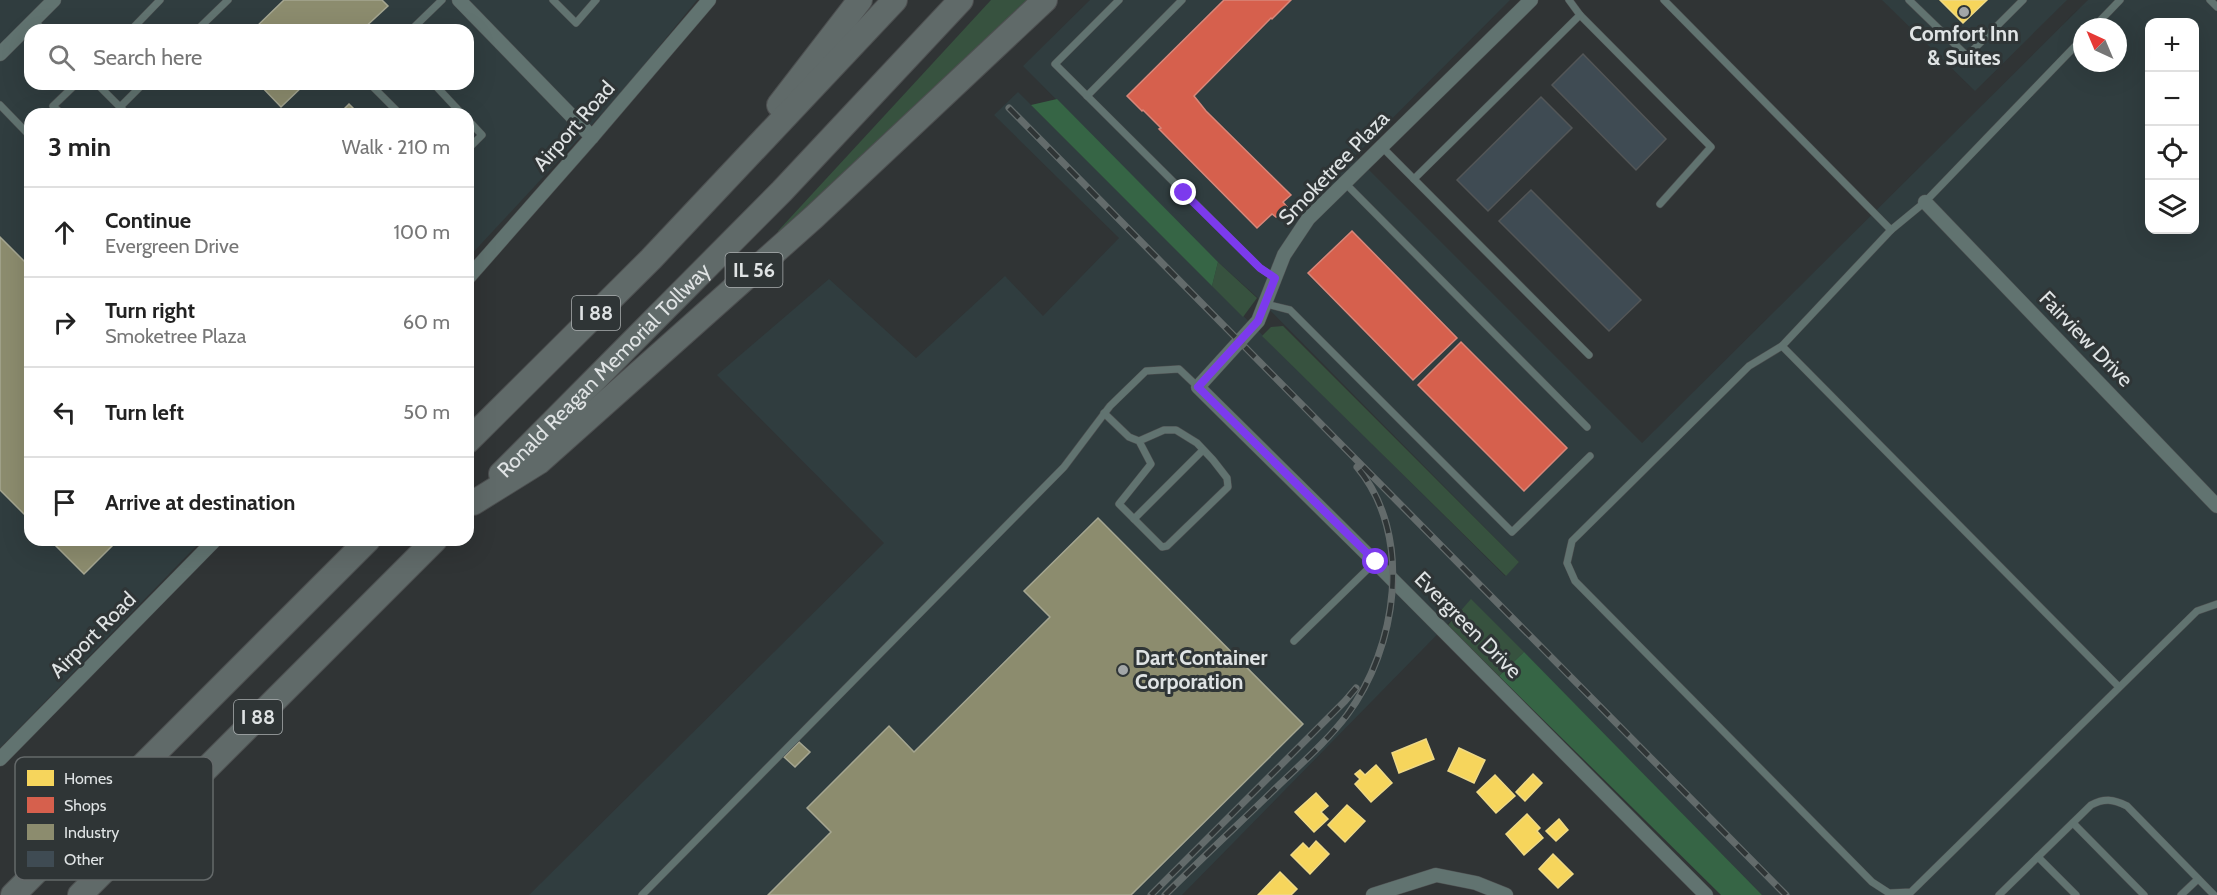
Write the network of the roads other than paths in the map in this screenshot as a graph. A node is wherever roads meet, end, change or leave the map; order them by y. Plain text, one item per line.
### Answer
1 (54, 0) edge
2 (160, 0) edge
3 (228, 0) edge
4 (442, 0) edge
5 (459, 0) edge
6 (553, 0) edge
7 (596, 0) edge
8 (709, 0) edge
9 (860, 0) edge
10 (895, 0) edge
11 (961, 0) edge
12 (1045, 0) edge
13 (1119, 0) edge
14 (1182, 0) edge
15 (1531, 0) edge
16 (1569, 0) edge
17 (1664, 0) edge
18 (1909, 0) edge
19 (2023, 0) edge
20 (2120, 0) edge
21 (2210, 0) edge
22 (2217, 7) edge
23 (1580, 15) junction
24 (2103, 18) edge
25 (39, 24) edge
26 (136, 24) edge
27 (204, 24) edge
28 (417, 24) edge
29 (24, 36) edge
30 (2073, 48) edge
31 (0, 54) edge
32 (70, 90) edge
33 (103, 90) edge
34 (137, 90) edge
35 (376, 90) edge
36 (440, 90) edge
37 (1087, 96) junction
38 (0, 105) edge
39 (120, 107) joint
40 (55, 108) edge
41 (394, 108) edge
42 (456, 108) edge
43 (474, 126) edge
44 (24, 129) edge
45 (592, 137) junction
46 (474, 143) edge
47 (1382, 147) junction
48 (1414, 179) junction
49 (1345, 183) junction
50 (722, 184) junction
51 (1925, 202) junction
52 (1660, 204) dead end
53 (1891, 230) junction
54 (474, 271) edge
55 (1275, 278) junction
56 (1266, 304) junction
57 (1782, 346) junction
58 (1589, 355) dead end
59 (1198, 387) junction
60 (1104, 413) junction
61 (1587, 428) dead end
62 (474, 435) edge
63 (1139, 441) junction
64 (1203, 450) junction
65 (1590, 456) dead end
66 (474, 501) edge
67 (474, 503) edge
68 (2217, 506) edge
69 (1134, 519) junction
70 (209, 546) edge
71 (362, 546) edge
72 (429, 546) edge
73 (1376, 562) junction
74 (2217, 604) edge
75 (1294, 641) dead end
76 (2119, 687) junction
77 (151, 757) edge
78 (0, 759) edge
79 (213, 762) edge
80 (2073, 823) junction
81 (2038, 857) junction
82 (2198, 879) junction
83 (28, 880) edge
84 (95, 880) edge
85 (13, 895) edge
86 (80, 895) edge
87 (642, 895) edge
88 (1373, 895) edge
89 (1506, 895) edge
90 (1706, 895) edge
91 (1999, 895) edge
92 (2076, 895) edge
93 (2144, 895) edge
94 (2181, 895) edge
95 (2214, 895) edge

1 - 25 street
2 - 26 lane
3 - 27 lane
4 - 28 lane
5 - 45 street
6 - 7 lane
8 - 45 street, Airport Road
9 - 50 highway
10 - 50 highway, I 88
11 - 66 highway, Ronald Reagan Memorial Tollway / I 88
12 - 67 highway, IL 56
13 - 37 lane
14 - 37 lane
15 - 47 street, Smoketree Plaza
16 - 23 lane
17 - 53 lane
18 - 19 lane
20 - 24 lane
21 - 22 lane
23 - 48 lane
23 - 52 lane
29 - 31 street
30 - 51 lane
32 - 40 lane
33 - 39 lane
34 - 39 lane
35 - 41 lane
36 - 42 lane
37 - 55 lane
38 - 44 lane
43 - 46 lane
45 - 54 street, Airport Road
47 - 48 lane
47 - 49 street, Smoketree Plaza
48 - 58 lane
49 - 55 street, Smoketree Plaza
49 - 61 lane
50 - 62 highway, I 88
51 - 53 lane
51 - 68 street, Fairview Drive
53 - 57 lane
55 - 56 street, Smoketree Plaza
56 - 59 street, Smoketree Plaza
56 - 65 lane
57 - 76 lane
57 - 76 lane
59 - 60 lane
59 - 73 street, Evergreen Drive
60 - 63 lane
60 - 87 lane
63 - 64 lane
63 - 69 lane
64 - 69 lane
64 - 69 lane
70 - 78 street, Airport Road
71 - 77 highway, I 88
72 - 79 highway, I 88
73 - 75 lane
73 - 90 street, Evergreen Drive
74 - 76 lane
80 - 81 lane
80 - 82 lane
80 - 93 lane
81 - 91 lane
81 - 92 lane
82 - 94 lane
82 - 95 lane
83 - 85 highway, I 88
84 - 86 highway, I 88
88 - 89 street

